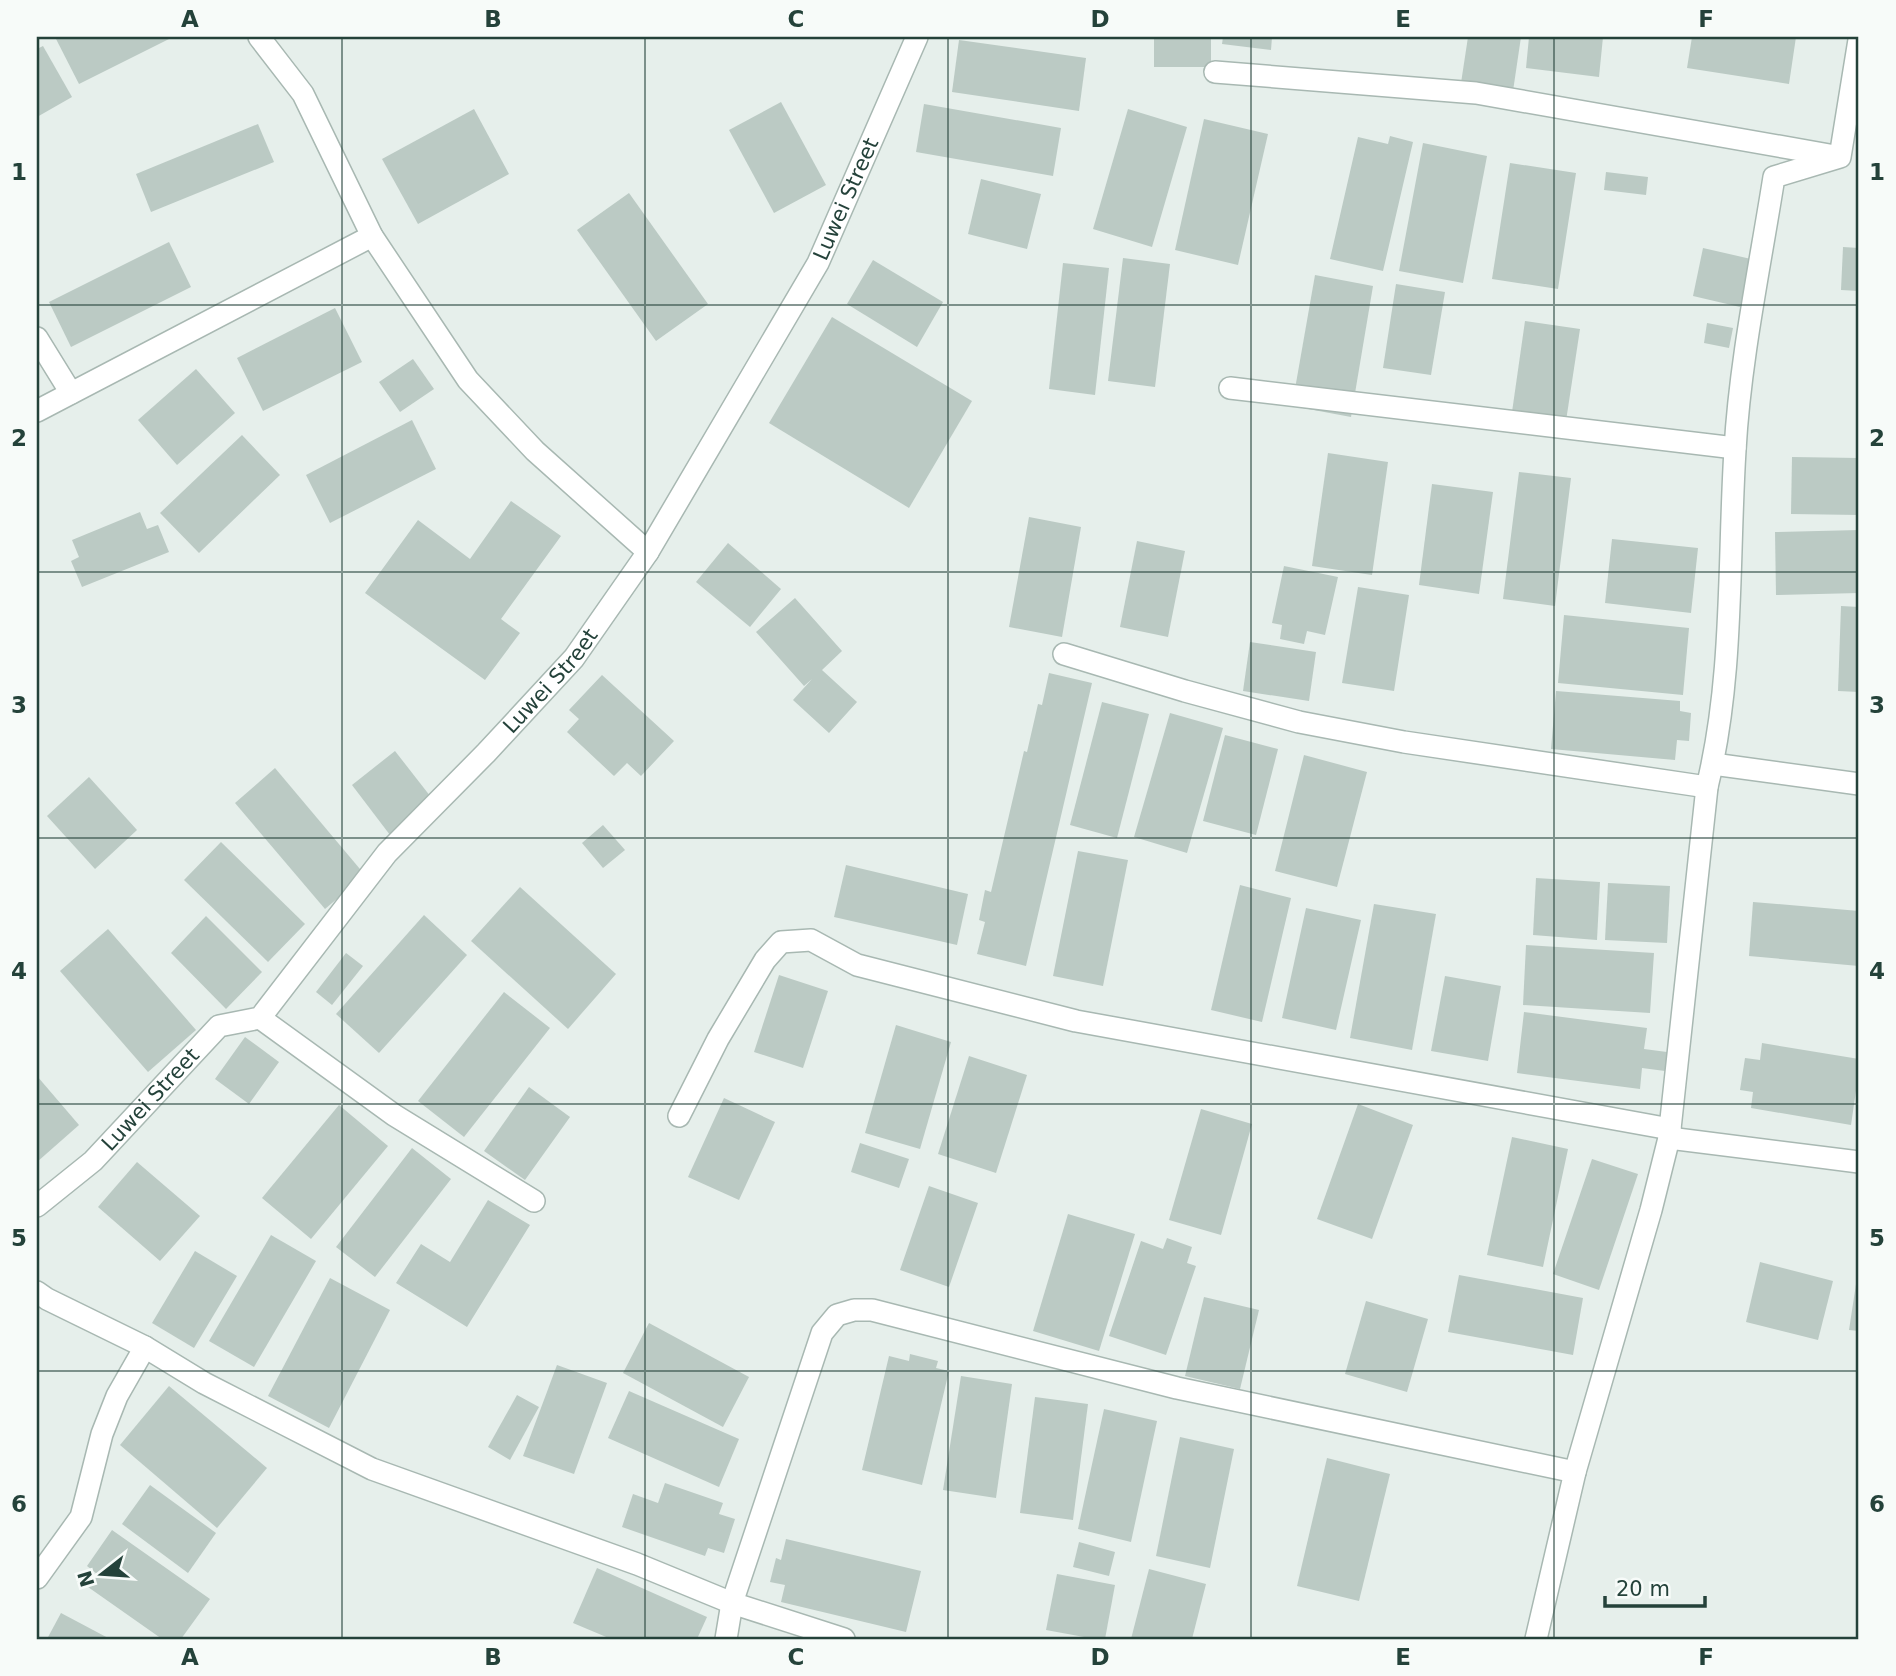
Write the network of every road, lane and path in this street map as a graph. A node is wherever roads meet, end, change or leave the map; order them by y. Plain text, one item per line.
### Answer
1 (259, 37) edge
2 (916, 37) edge
3 (1859, 40) edge
4 (1214, 72) dead end
5 (1840, 157) junction
6 (372, 236) junction
7 (37, 338) edge
8 (1230, 388) dead end
9 (71, 393) junction
10 (37, 411) edge
11 (1735, 448) junction
12 (648, 552) junction
13 (1064, 654) dead end
14 (1713, 764) junction
15 (1859, 784) edge
16 (1707, 787) junction
17 (260, 1018) junction
18 (679, 1116) dead end
19 (1669, 1133) junction
20 (1859, 1162) edge
21 (534, 1201) dead end
22 (37, 1206) edge
23 (37, 1292) edge
24 (145, 1347) junction
25 (1575, 1472) junction
26 (37, 1577) edge
27 (732, 1603) junction
28 (726, 1639) edge
29 (844, 1639) edge
30 (1536, 1639) edge

1 - 6 street
2 - 12 street, Luwei Street
3 - 5 street
4 - 5 street
5 - 11 street
6 - 9 street
6 - 12 street
7 - 9 street
8 - 11 street
9 - 10 street
11 - 14 street
12 - 17 street, Luwei Street
13 - 16 street
14 - 15 street
14 - 16 street
16 - 19 street
17 - 21 street
17 - 22 street, Luwei Street
18 - 19 street
19 - 20 street
19 - 25 street
23 - 24 street
24 - 26 street
24 - 27 street
25 - 27 street
25 - 30 street
27 - 28 street
27 - 29 street

